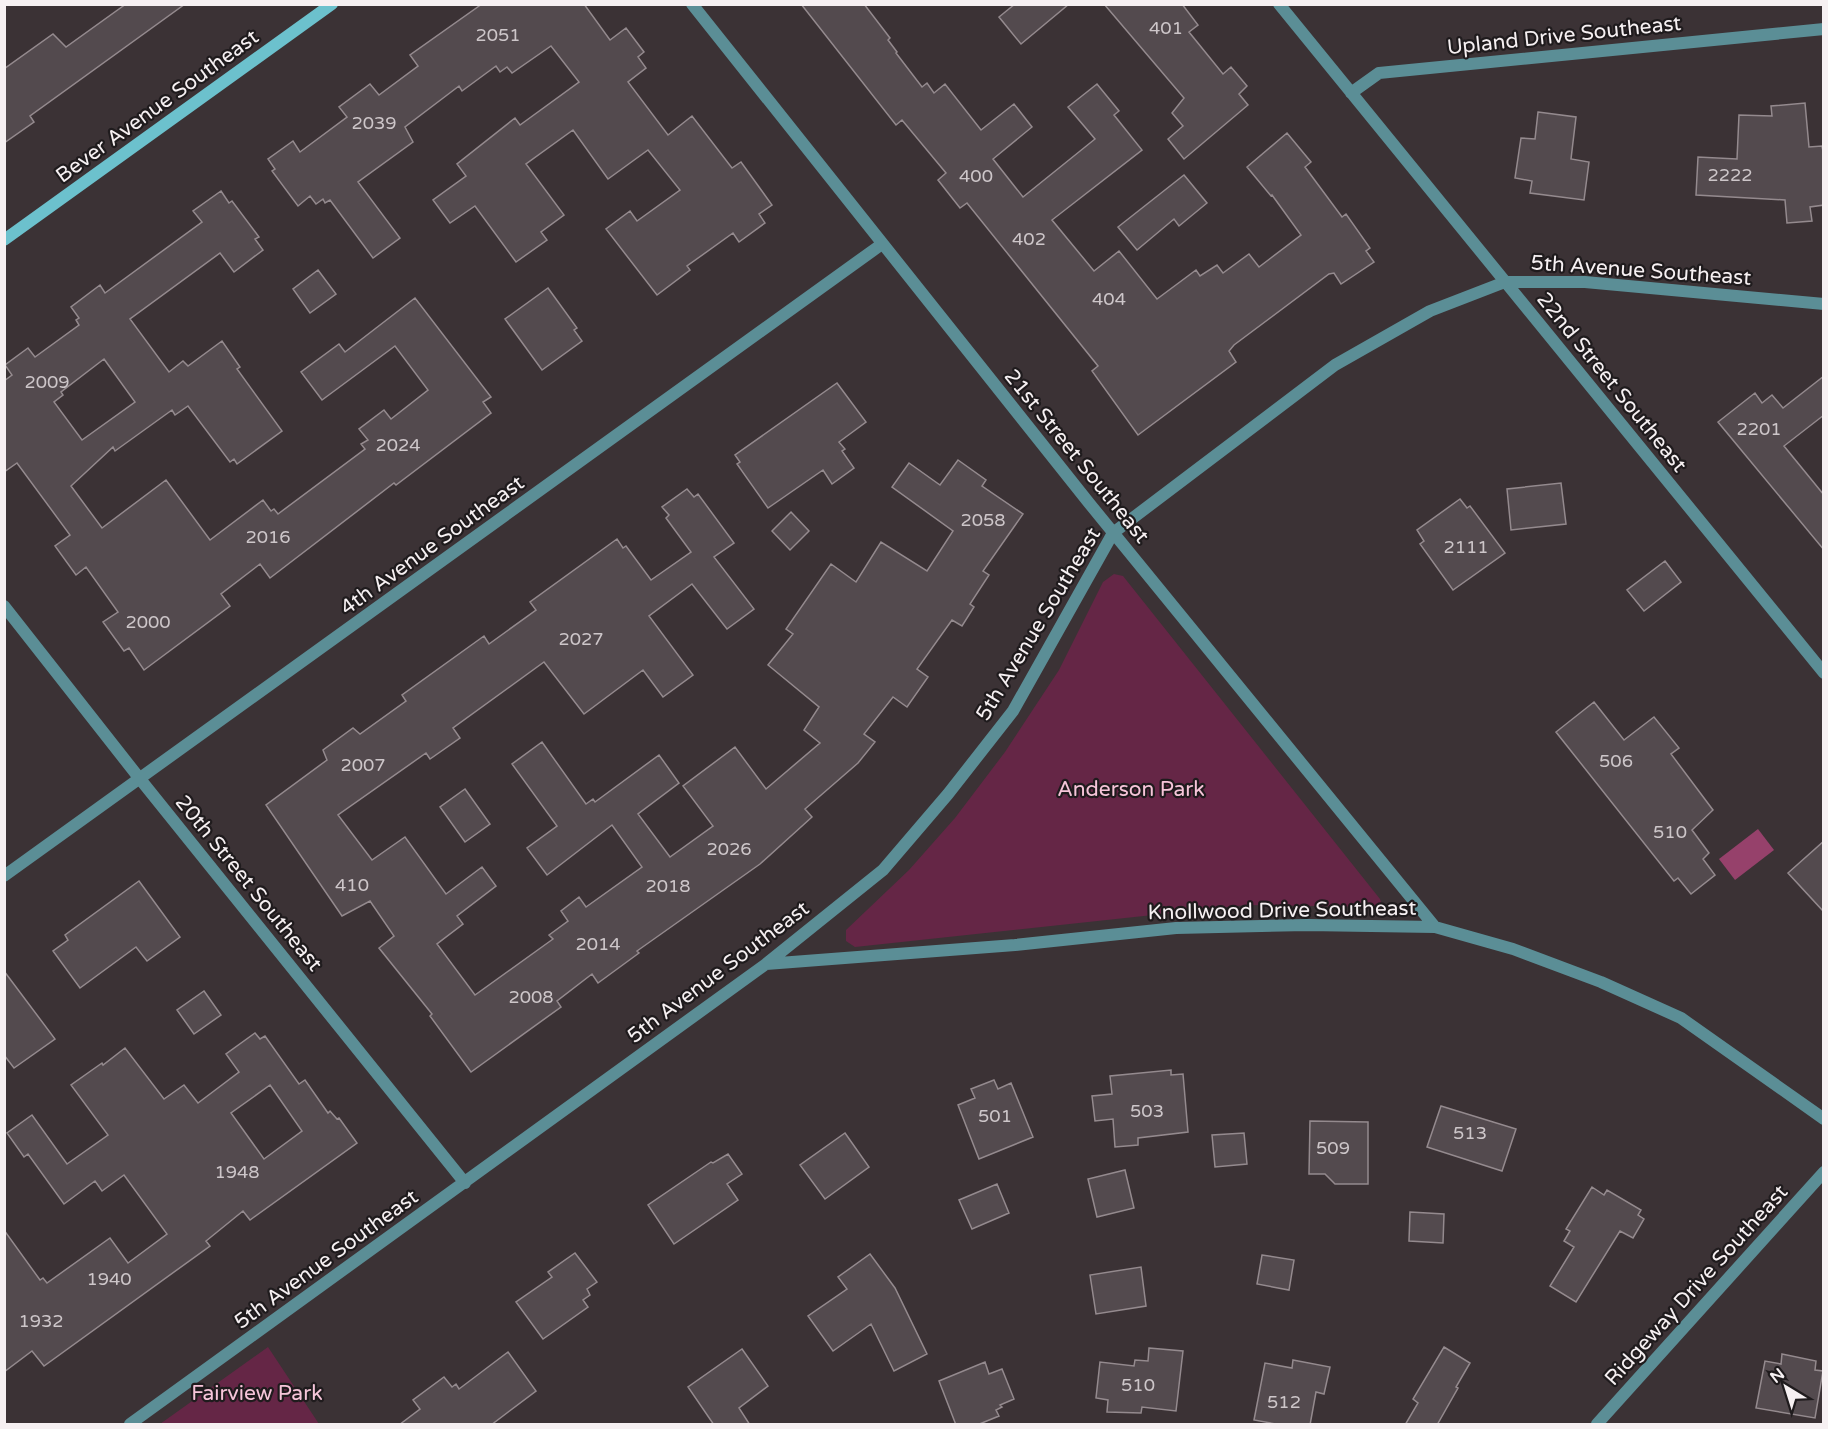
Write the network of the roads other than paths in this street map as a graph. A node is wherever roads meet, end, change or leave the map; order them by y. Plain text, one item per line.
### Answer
1 (332, 4) edge
2 (692, 4) edge
3 (1279, 4) edge
4 (1824, 29) edge
5 (1351, 93) junction
6 (4, 240) edge
7 (882, 244) junction
8 (1505, 282) junction
9 (1824, 304) edge
10 (1113, 533) junction
11 (4, 606) edge
12 (1824, 673) edge
13 (140, 779) junction
14 (4, 876) edge
15 (1435, 927) junction
16 (766, 964) junction
17 (1824, 1119) edge
18 (1824, 1172) edge
19 (465, 1183) junction
20 (130, 1425) edge
21 (1597, 1425) edge

1 - 6 street, Bever Avenue Southeast
2 - 7 street, 21st Street Southeast
3 - 5 street, 22nd Street Southeast
4 - 5 street, Upland Drive Southeast
5 - 8 street, 22nd Street Southeast
7 - 10 street, 21st Street Southeast
7 - 13 street, 4th Avenue Southeast
8 - 9 street, 5th Avenue Southeast
8 - 10 street, 5th Avenue Southeast
8 - 12 street, 22nd Street Southeast
10 - 15 street, 21st Street Southeast
10 - 16 street, 5th Avenue Southeast
11 - 13 street, 20th Street Southeast
13 - 14 street, 4th Avenue Southeast
13 - 19 street, 20th Street Southeast
15 - 16 street, Knollwood Drive Southeast
15 - 17 street, Knollwood Drive Southeast
16 - 19 street, 5th Avenue Southeast
18 - 21 street, Ridgeway Drive Southeast
19 - 20 street, 5th Avenue Southeast

